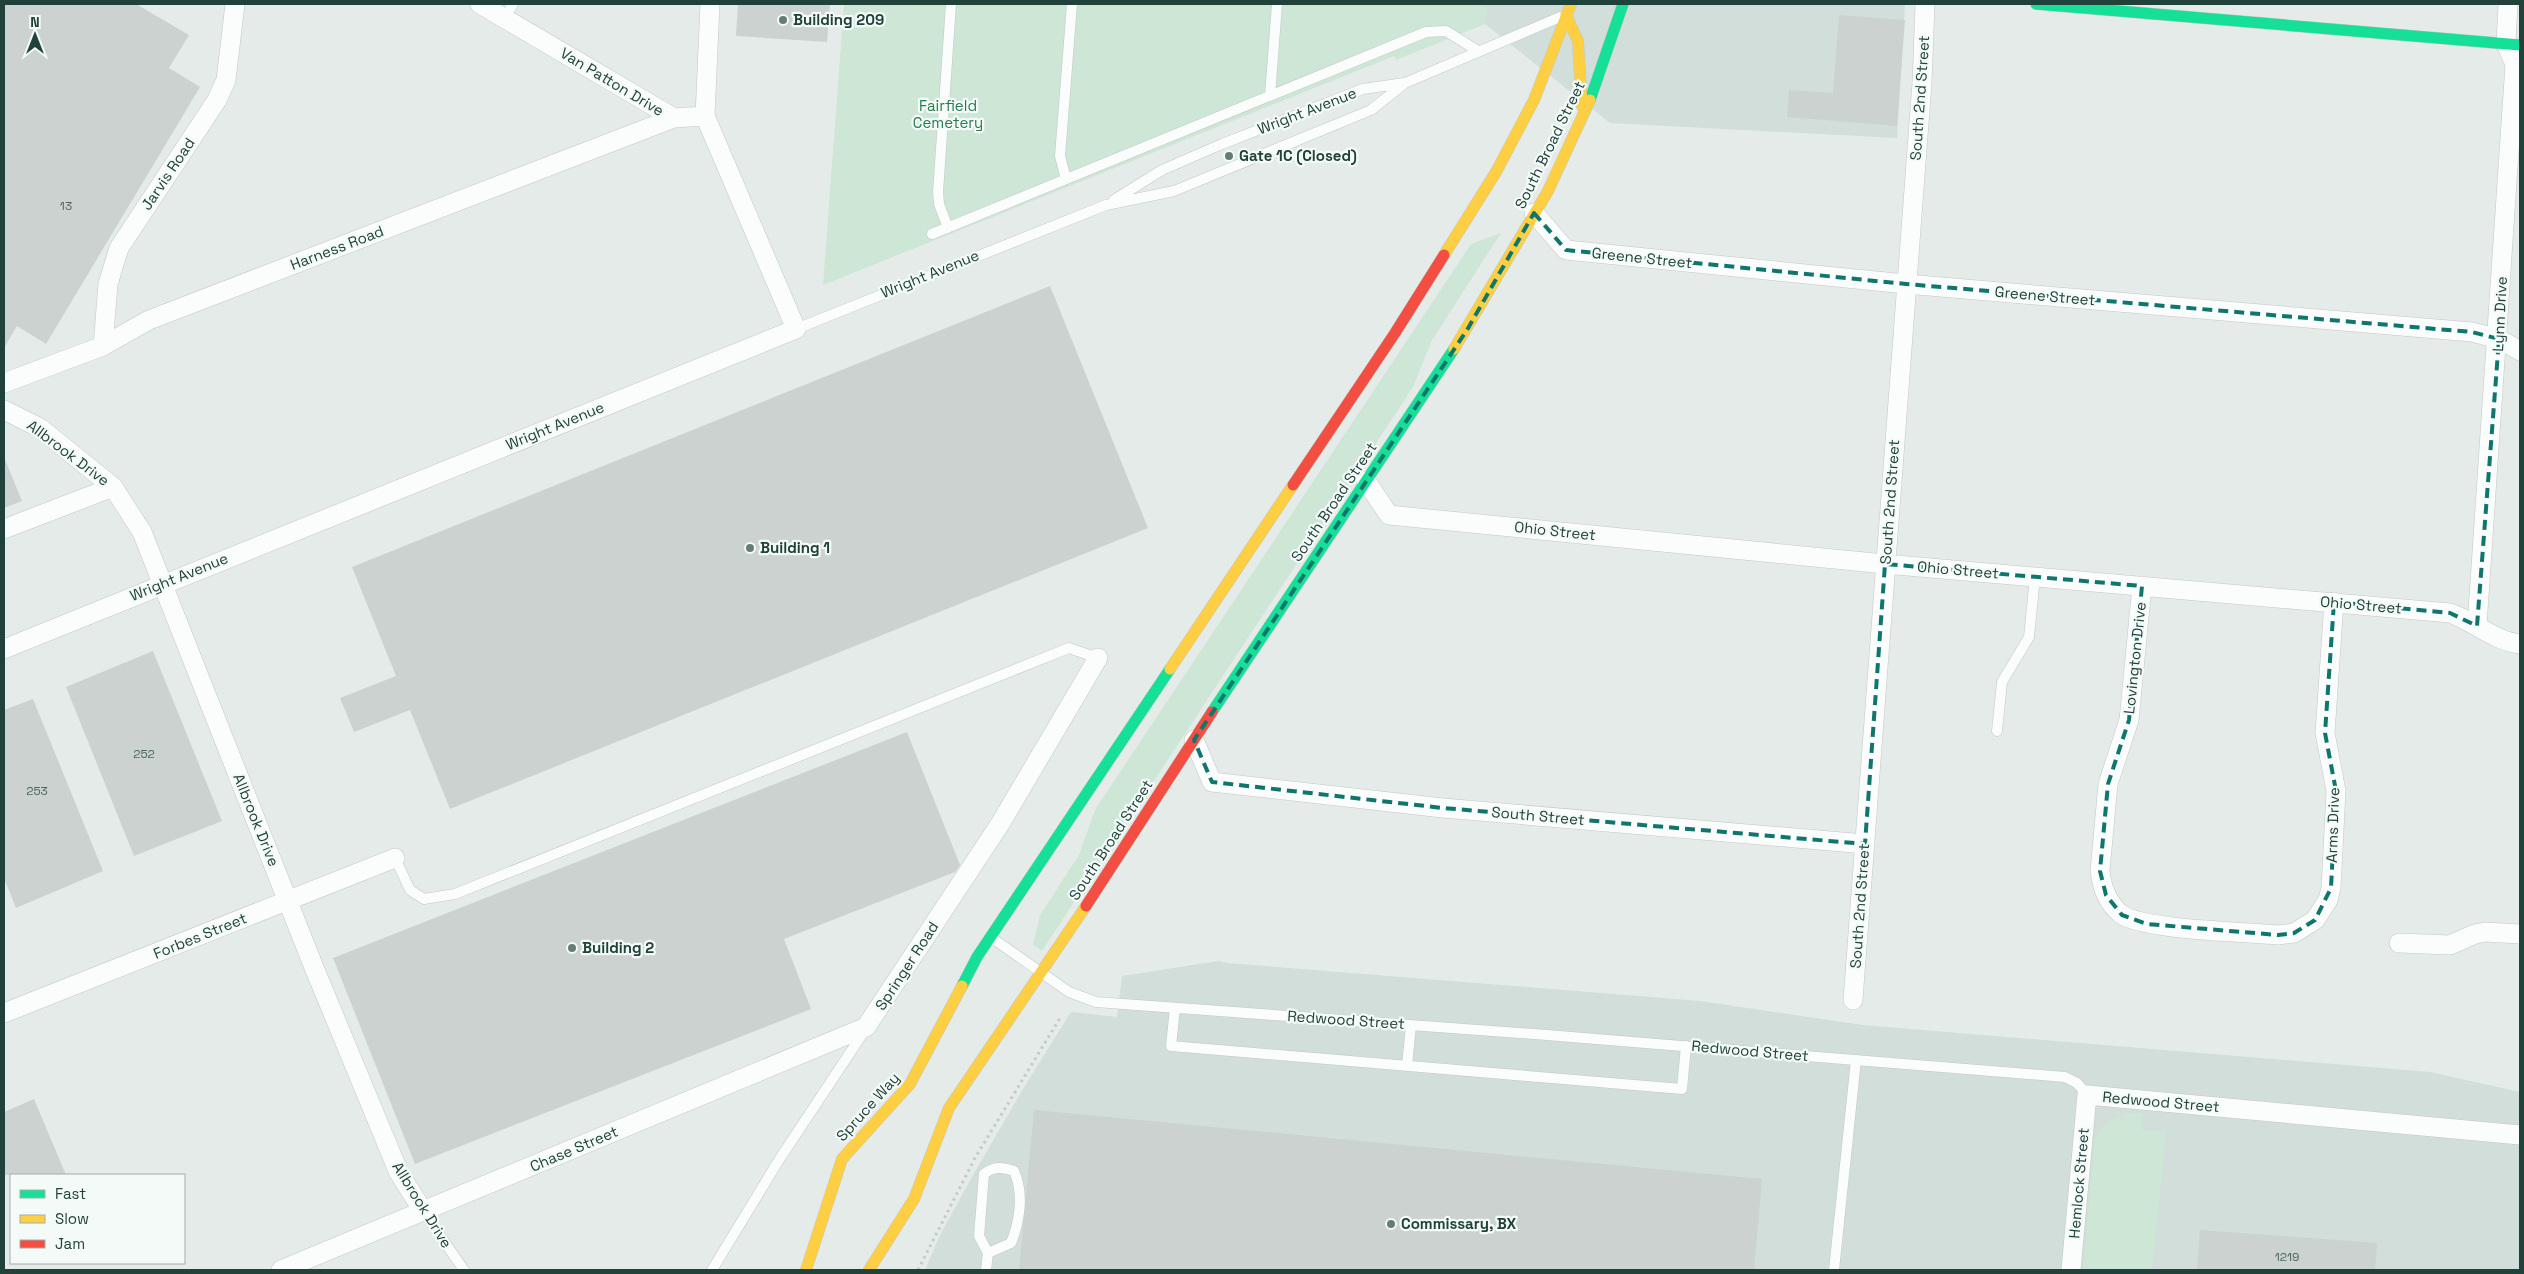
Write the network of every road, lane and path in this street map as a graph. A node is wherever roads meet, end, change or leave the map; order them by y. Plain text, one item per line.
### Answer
1 (235, 4) edge
2 (480, 4) edge
3 (710, 4) edge
4 (951, 4) edge
5 (1072, 4) edge
6 (1277, 4) edge
7 (1582, 4) edge
8 (1623, 4) edge
9 (1925, 4) edge
10 (2036, 4) edge
11 (2508, 4) edge
12 (1569, 9) edge
13 (509, 11) edge
14 (2513, 44) edge
15 (1478, 51) junction
16 (1406, 83) junction
17 (1270, 96) junction
18 (704, 116) junction
19 (1582, 117) junction
20 (674, 118) junction
21 (1066, 180) junction
22 (1106, 205) junction
23 (1534, 213) junction
24 (948, 228) junction
25 (932, 234) dead end
26 (1906, 284) junction
27 (796, 329) junction
28 (2499, 339) junction
29 (103, 346) junction
30 (2520, 351) edge
31 (4, 384) edge
32 (4, 410) edge
33 (1366, 481) junction
34 (114, 487) junction
35 (4, 529) edge
36 (1885, 564) junction
37 (2035, 577) junction
38 (162, 583) junction
39 (2142, 586) junction
40 (2334, 602) junction
41 (2477, 626) junction
42 (2520, 644) edge
43 (4, 649) edge
44 (1098, 658) joint
45 (1997, 731) dead end
46 (1194, 740) junction
47 (1865, 844) junction
48 (395, 858) joint
49 (288, 901) junction
50 (2224, 930) joint
51 (2520, 934) edge
52 (991, 937) junction
53 (2399, 943) dead end
54 (1041, 974) junction
55 (1853, 1000) dead end
56 (1175, 1008) junction
57 (4, 1013) edge
58 (1060, 1018) dead end
59 (1411, 1025) junction
60 (866, 1027) junction
61 (1686, 1046) junction
62 (1856, 1060) junction
63 (1407, 1066) junction
64 (2087, 1095) junction
65 (2520, 1134) edge
66 (423, 1211) junction
67 (988, 1253) junction
68 (800, 1269) edge
69 (281, 1270) edge
70 (464, 1270) edge
71 (712, 1270) edge
72 (869, 1270) edge
73 (918, 1270) edge
74 (986, 1270) edge
75 (1834, 1270) edge
76 (2071, 1270) edge

1 - 29 street, Jarvis Road
2 - 13 street, Van Patton Drive
3 - 18 street
4 - 24 lane
5 - 21 lane
6 - 17 lane
7 - 12 lane, Wright Avenue
8 - 19 street, South Broad Street
9 - 26 street, South 2nd Street
10 - 14 street
11 - 14 street, Lynn Drive
12 - 15 lane, Wright Avenue
12 - 19 street
12 - 52 street
13 - 20 street, Van Patton Drive
14 - 28 street, Lynn Drive
15 - 16 lane, Wright Avenue
15 - 17 lane
16 - 22 lane, Wright Avenue
16 - 22 lane, Wright Avenue
17 - 21 lane
18 - 20 street, Van Patton Drive
18 - 27 street
19 - 23 street, South Broad Street
20 - 29 street, Harness Road
21 - 24 lane
22 - 27 lane, Wright Avenue
23 - 26 street, Greene Street
23 - 33 street, South Broad Street
24 - 25 lane
26 - 28 street, Greene Street
26 - 36 street, South 2nd Street
27 - 38 street, Wright Avenue
28 - 30 street, Greene Street
28 - 41 street, Lynn Drive
29 - 31 street, Harness Road
32 - 34 street, Allbrook Drive
33 - 36 street, Ohio Street
33 - 46 street, South Broad Street
34 - 35 street
34 - 38 street, Allbrook Drive
36 - 37 street, Ohio Street
36 - 47 street, South 2nd Street
37 - 39 street, Ohio Street
37 - 45 lane
38 - 43 street, Wright Avenue
38 - 49 street, Allbrook Drive
39 - 40 street, Ohio Street
39 - 50 street, Lovington Drive
40 - 41 street, Ohio Street
40 - 50 street, Arms Drive
41 - 42 street, Ohio Street
44 - 48 lane
44 - 60 street, Springer Road
46 - 47 street, South Street
46 - 54 street, South Broad Street
47 - 55 street, South 2nd Street
48 - 49 street, Forbes Street
49 - 57 street, Forbes Street
49 - 66 street, Allbrook Drive
51 - 53 street
52 - 54 lane, Redwood Street
52 - 68 street, Spruce Way
54 - 56 lane, Redwood Street
54 - 72 street, South Broad Street
56 - 59 lane, Redwood Street
56 - 63 lane
58 - 73 path
59 - 61 lane, Redwood Street
59 - 63 lane
60 - 66 street, Chase Street
60 - 71 lane, Springer Road
61 - 62 lane, Redwood Street
61 - 63 lane
62 - 64 lane, Redwood Street
62 - 75 lane
64 - 65 street, Redwood Street
64 - 76 street, Hemlock Street
66 - 69 street, Chase Street
66 - 70 lane, Allbrook Drive
67 - 67 lane
67 - 74 lane

